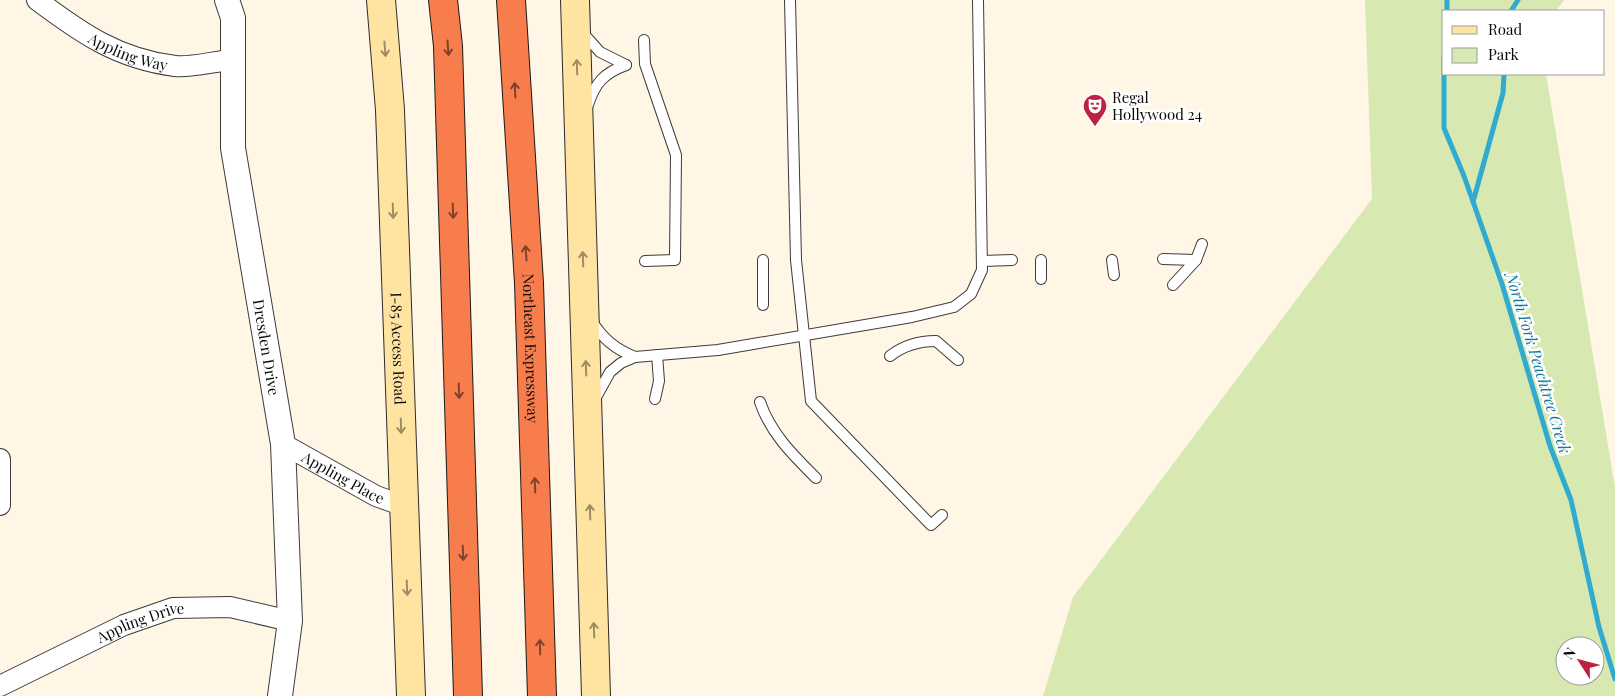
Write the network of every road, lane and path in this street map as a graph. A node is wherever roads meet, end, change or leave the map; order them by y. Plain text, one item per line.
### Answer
1 (37, 0) edge
2 (227, 0) edge
3 (381, 0) edge
4 (443, 0) edge
5 (511, 0) edge
6 (790, 0) edge
7 (978, 0) edge
8 (575, 12) edge
9 (644, 40) dead end
10 (232, 60) junction
11 (580, 134) junction
12 (1202, 244) dead end
13 (1163, 259) dead end
14 (763, 260) dead end
15 (1012, 260) dead end
16 (1041, 260) dead end
17 (1112, 260) dead end
18 (1196, 260) junction
19 (645, 261) dead end
20 (982, 261) junction
21 (1114, 275) dead end
22 (1041, 279) dead end
23 (1173, 285) dead end
24 (763, 305) dead end
25 (584, 308) junction
26 (803, 335) junction
27 (657, 355) junction
28 (890, 356) dead end
29 (635, 357) junction
30 (958, 360) dead end
31 (655, 399) dead end
32 (760, 402) dead end
33 (587, 417) junction
34 (283, 444) junction
35 (0, 459) edge
36 (816, 478) dead end
37 (0, 505) edge
38 (404, 506) junction
39 (942, 515) dead end
40 (290, 622) junction
41 (0, 686) edge
42 (280, 696) edge
43 (411, 696) edge
44 (468, 696) edge
45 (542, 696) edge
46 (596, 696) edge

1 - 10 street, Appling Way
2 - 10 street, Dresden Drive
3 -> 38 main road, I-85 Access Road
4 -> 44 highway
45 -> 5 highway, Northeast Expressway
6 - 26 lane
7 - 20 lane
11 -> 8 main road
8 - 11 lane
9 - 19 lane
10 - 34 street, Dresden Drive
25 -> 11 main road
12 - 18 lane
13 - 18 lane
14 - 24 lane
15 - 20 lane
16 - 22 lane
17 - 21 lane
18 - 23 lane
20 - 26 lane
25 - 29 lane
33 -> 25 main road
26 - 27 lane
26 - 39 lane
27 - 29 lane
27 - 31 lane
28 - 30 lane
29 - 33 lane
32 - 36 lane
46 -> 33 main road
34 - 38 street, Appling Place
34 - 40 street, Dresden Drive
35 - 37 street
38 -> 43 main road, I-85 Access Road
40 - 41 street, Appling Drive
40 - 42 street, Dresden Drive

